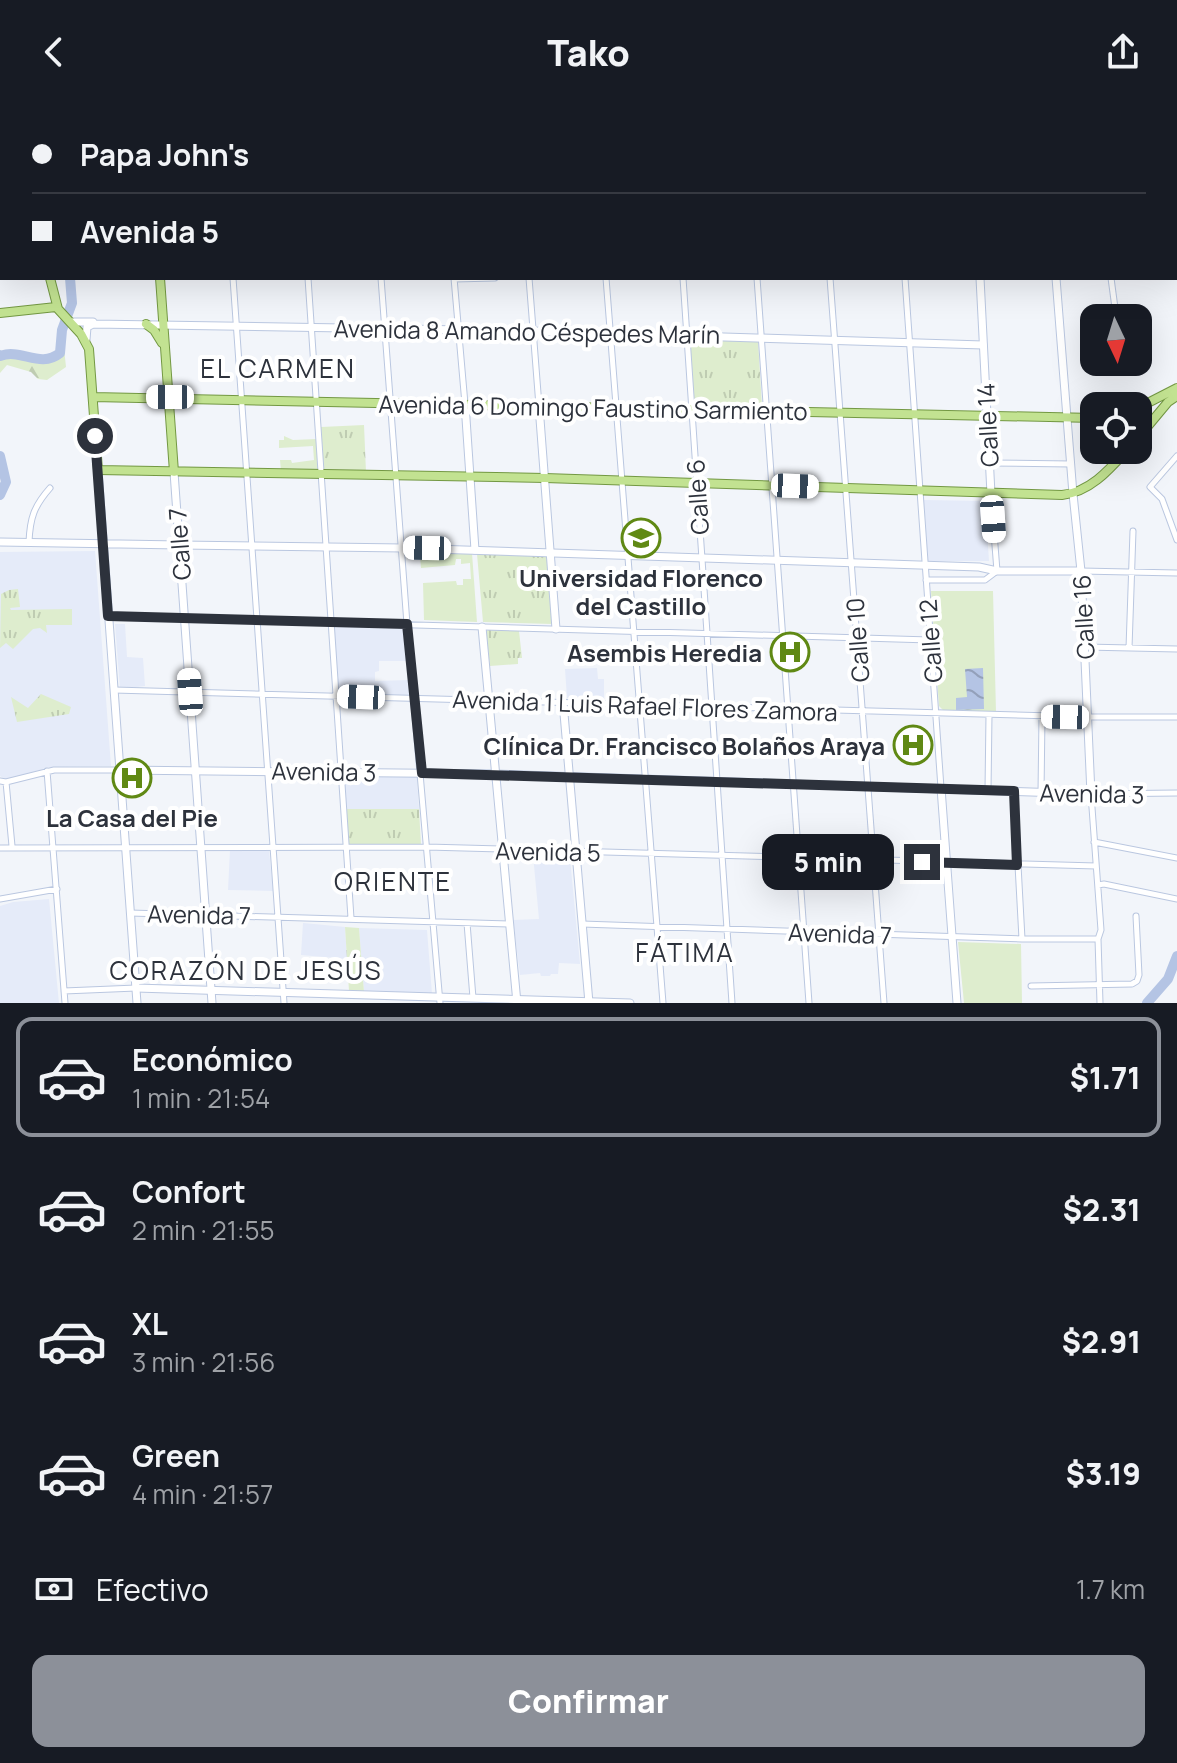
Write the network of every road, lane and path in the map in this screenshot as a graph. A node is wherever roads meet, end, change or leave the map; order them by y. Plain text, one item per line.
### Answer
1 (50, 280) edge
2 (160, 280) edge
3 (233, 280) edge
4 (308, 280) edge
5 (381, 280) edge
6 (454, 280) edge
7 (529, 280) edge
8 (606, 280) edge
9 (683, 280) edge
10 (757, 280) edge
11 (830, 280) edge
12 (905, 280) edge
13 (980, 280) edge
14 (1056, 280) edge
15 (1111, 280) edge
16 (1114, 304) edge
17 (58, 310) junction
18 (162, 310) junction
19 (0, 313) edge
20 (69, 321) junction
21 (146, 324) junction
22 (163, 324) junction
23 (236, 324) junction
24 (311, 326) junction
25 (385, 328) junction
26 (458, 330) junction
27 (533, 331) junction
28 (610, 334) junction
29 (686, 335) junction
30 (760, 337) junction
31 (834, 339) junction
32 (86, 342) junction
33 (909, 342) junction
34 (983, 345) junction
35 (165, 355) junction
36 (1177, 388) edge
37 (1177, 396) edge
38 (93, 397) junction
39 (170, 397) junction
40 (242, 399) junction
41 (1165, 399) junction
42 (316, 401) junction
43 (391, 402) junction
44 (1152, 403) edge
45 (465, 404) junction
46 (539, 406) junction
47 (615, 407) junction
48 (1152, 407) edge
49 (690, 409) junction
50 (765, 411) junction
51 (839, 412) junction
52 (913, 414) junction
53 (1156, 415) junction
54 (987, 416) junction
55 (1067, 418) junction
56 (1080, 418) edge
57 (1152, 420) edge
58 (1177, 456) edge
59 (989, 463) junction
60 (1071, 464) junction
61 (1114, 464) edge
62 (98, 470) junction
63 (174, 472) junction
64 (247, 473) junction
65 (322, 474) junction
66 (397, 474) junction
67 (470, 476) junction
68 (545, 478) junction
69 (621, 481) junction
70 (696, 484) junction
71 (770, 485) junction
72 (50, 488) dead end
73 (845, 488) junction
74 (918, 490) junction
75 (991, 494) junction
76 (1073, 494) junction
77 (1133, 531) dead end
78 (1177, 540) edge
79 (0, 542) edge
80 (29, 542) junction
81 (103, 543) junction
82 (180, 545) junction
83 (252, 546) junction
84 (326, 547) junction
85 (403, 548) junction
86 (475, 550) junction
87 (550, 552) junction
88 (627, 554) junction
89 (702, 556) junction
90 (776, 560) junction
91 (852, 562) junction
92 (925, 564) junction
93 (997, 571) junction
94 (1081, 571) junction
95 (1131, 572) junction
96 (1177, 573) edge
97 (926, 580) junction
98 (108, 616) junction
99 (185, 618) junction
100 (257, 620) junction
101 (330, 622) junction
102 (407, 624) junction
103 (482, 627) junction
104 (556, 629) junction
105 (634, 631) junction
106 (706, 633) junction
107 (780, 635) junction
108 (857, 637) junction
109 (930, 640) junction
110 (1085, 647) junction
111 (1129, 648) junction
112 (1177, 649) edge
113 (113, 690) junction
114 (190, 692) junction
115 (262, 694) junction
116 (335, 696) junction
117 (415, 698) junction
118 (488, 700) junction
119 (563, 702) junction
120 (640, 705) junction
121 (711, 707) junction
122 (786, 709) junction
123 (862, 711) junction
124 (934, 713) junction
125 (989, 715) junction
126 (1042, 716) junction
127 (1088, 717) junction
128 (1177, 717) edge
129 (120, 770) junction
130 (197, 770) junction
131 (269, 770) junction
132 (47, 771) junction
133 (341, 772) junction
134 (422, 773) junction
135 (495, 774) junction
136 (569, 777) junction
137 (645, 778) junction
138 (3, 781) edge
139 (717, 781) junction
140 (792, 784) junction
141 (867, 786) junction
142 (941, 788) junction
143 (988, 790) junction
144 (1014, 791) junction
145 (1041, 793) junction
146 (1177, 793) edge
147 (1091, 794) junction
148 (1094, 842) junction
149 (12, 846) junction
150 (54, 846) junction
151 (201, 846) junction
152 (273, 846) junction
153 (124, 847) junction
154 (346, 847) junction
155 (427, 847) junction
156 (0, 848) edge
157 (501, 850) junction
158 (576, 852) junction
159 (651, 853) junction
160 (721, 856) junction
161 (1177, 858) edge
162 (798, 859) junction
163 (873, 861) junction
164 (946, 863) junction
165 (1017, 865) junction
166 (1096, 866) junction
167 (1098, 885) junction
168 (57, 889) junction
169 (0, 899) edge
170 (1177, 899) edge
171 (129, 913) junction
172 (205, 914) junction
173 (278, 916) junction
174 (1136, 916) dead end
175 (351, 918) junction
176 (433, 922) junction
177 (467, 923) junction
178 (509, 924) junction
179 (582, 924) junction
180 (657, 928) junction
181 (725, 929) junction
182 (803, 932) junction
183 (878, 935) junction
184 (952, 937) junction
185 (1022, 939) junction
186 (1098, 939) junction
187 (1099, 985) junction
188 (1031, 986) dead end
189 (136, 988) junction
190 (211, 990) junction
191 (64, 991) junction
192 (283, 993) junction
193 (361, 999) edge
194 (473, 1000) junction
195 (440, 1001) edge
196 (517, 1002) edge
197 (589, 1002) edge
198 (65, 1003) edge
199 (137, 1003) edge
200 (212, 1003) edge
201 (284, 1003) edge
202 (630, 1003) edge
203 (663, 1003) edge
204 (732, 1003) edge
205 (809, 1003) edge
206 (884, 1003) edge
207 (957, 1003) edge
208 (1100, 1003) edge

1 - 17 main road
2 - 18 main road, Calle 7
3 - 23 street
4 - 24 street
5 - 25 street
6 - 26 street
7 - 27 street
8 - 28 street
9 - 29 street, Calle 6
10 - 30 street
11 - 31 street, Calle 10
12 - 33 street, Calle 12
13 - 34 street, Calle 14
14 - 55 street, Calle 16
15 - 16 street
17 - 19 main road
17 - 20 main road
18 - 20 street
18 - 22 main road, Calle 7
20 - 32 main road
21 - 22 street, Avenida 8 Amando Céspedes Marín
21 - 32 street, Avenida 8 Amando Céspedes Marín
21 - 35 main road
22 - 23 street, Avenida 8 Amando Céspedes Marín
22 - 35 main road, Calle 7
23 - 24 street, Avenida 8 Amando Céspedes Marín
23 - 40 street
24 - 25 street, Avenida 8 Amando Céspedes Marín
24 - 42 street
25 - 26 street, Avenida 8 Amando Céspedes Marín
25 - 43 street
26 - 27 street, Avenida 8 Amando Céspedes Marín
26 - 45 street
27 - 28 street, Avenida 8 Amando Céspedes Marín
27 - 46 street
28 - 29 street, Avenida 8 Amando Céspedes Marín
28 - 47 street
29 - 30 street, Avenida 8 Amando Céspedes Marín
29 - 49 street, Calle 6
30 - 31 street, Avenida 8 Amando Céspedes Marín
30 - 50 street
31 - 33 street, Avenida 8 Amando Céspedes Marín
31 - 51 street, Calle 10
32 - 38 main road
33 - 34 street, Avenida 8 Amando Céspedes Marín
33 - 52 street, Calle 12
34 - 54 street, Calle 14
35 - 39 main road, Calle 7
36 - 41 main road
37 - 41 main road
38 - 39 main road, Avenida 6 Domingo Faustino Sarmiento
38 - 62 main road
39 - 40 main road, Avenida 6 Domingo Faustino Sarmiento
39 - 63 main road, Calle 7
40 - 42 main road, Avenida 6 Domingo Faustino Sarmiento
40 - 64 street
41 - 44 main road
41 - 53 main road
42 - 43 main road, Avenida 6 Domingo Faustino Sarmiento
42 - 65 street
43 - 45 main road, Avenida 6 Domingo Faustino Sarmiento
43 - 66 street
45 - 46 main road, Avenida 6 Domingo Faustino Sarmiento
45 - 67 street
46 - 47 main road, Avenida 6 Domingo Faustino Sarmiento
46 - 68 street
47 - 49 main road, Avenida 6 Domingo Faustino Sarmiento
47 - 69 street
48 - 53 main road
49 - 50 main road, Avenida 6 Domingo Faustino Sarmiento
49 - 70 street, Calle 6
50 - 51 main road, Avenida 6 Domingo Faustino Sarmiento
50 - 71 street
51 - 52 main road, Avenida 6 Domingo Faustino Sarmiento
51 - 73 street, Calle 10
52 - 54 main road, Avenida 6 Domingo Faustino Sarmiento
52 - 74 street, Calle 12
53 - 57 main road
54 - 55 main road, Avenida 6 Domingo Faustino Sarmiento
54 - 59 street, Calle 14
55 - 56 main road, Avenida 6 Domingo Faustino Sarmiento
55 - 60 street, Calle 16
58 - 78 street
59 - 60 street
59 - 75 street, Calle 14
60 - 76 street, Calle 16
61 - 76 main road
62 - 63 main road
62 - 81 street
63 - 64 main road
63 - 82 street, Calle 7
64 - 65 main road
64 - 83 street
65 - 66 main road
65 - 84 street
66 - 67 main road
66 - 85 street
67 - 68 main road
67 - 86 street
68 - 69 main road
68 - 87 street
69 - 70 main road
69 - 88 street
70 - 71 main road
70 - 89 street, Calle 6
71 - 73 main road
71 - 90 street
72 - 80 street
73 - 74 main road
73 - 91 street, Calle 10
74 - 75 main road
74 - 92 street, Calle 12
75 - 76 main road
75 - 93 street, Calle 14
76 - 94 street, Calle 16
77 - 95 street
79 - 80 street
80 - 81 street
81 - 82 street
81 - 98 street
82 - 83 street
82 - 99 street, Calle 7
83 - 84 street
83 - 100 street
84 - 85 street
84 - 101 street
85 - 86 street
85 - 102 street
86 - 87 street
87 - 88 street
87 - 104 street
88 - 89 street
88 - 105 street
89 - 90 street
89 - 106 street, Calle 6
90 - 91 street
90 - 107 street
91 - 92 street
91 - 108 street, Calle 10
92 - 93 street
92 - 97 street, Calle 12
93 - 94 street
93 - 97 street
94 - 95 street
94 - 110 street, Calle 16
95 - 96 street
95 - 111 street
97 - 109 street, Calle 12
98 - 99 street
98 - 113 street
99 - 100 street
99 - 114 street, Calle 7
100 - 101 street
100 - 115 street
101 - 102 street
101 - 116 street
102 - 103 street
102 - 117 street
103 - 104 street
103 - 118 street
104 - 105 street
105 - 106 street
105 - 120 street
106 - 107 street
106 - 121 street, Calle 6
107 - 108 street
107 - 122 street
108 - 109 street
108 - 123 street, Calle 10
109 - 124 street, Calle 12
110 - 111 street
110 - 127 street, Calle 16
111 - 112 street
113 - 114 street, Avenida 1 Luis Rafael Flores Zamora
113 - 129 street
114 - 115 street, Avenida 1 Luis Rafael Flores Zamora
114 - 130 street, Calle 7
115 - 116 street, Avenida 1 Luis Rafael Flores Zamora
115 - 131 street
116 - 117 street, Avenida 1 Luis Rafael Flores Zamora
116 - 133 street
117 - 118 street, Avenida 1 Luis Rafael Flores Zamora
117 - 134 street
118 - 119 street, Avenida 1 Luis Rafael Flores Zamora
118 - 135 street
119 - 120 street, Avenida 1 Luis Rafael Flores Zamora
119 - 136 street
120 - 121 street, Avenida 1 Luis Rafael Flores Zamora
120 - 137 street
121 - 122 street, Avenida 1 Luis Rafael Flores Zamora
121 - 139 street, Calle 6
122 - 123 street, Avenida 1 Luis Rafael Flores Zamora
122 - 140 street
123 - 124 street, Avenida 1 Luis Rafael Flores Zamora
123 - 141 street, Calle 10
124 - 125 street, Avenida 1 Luis Rafael Flores Zamora
124 - 142 street, Calle 12
125 - 126 street, Avenida 1 Luis Rafael Flores Zamora
125 - 143 street
126 - 127 street, Avenida 1 Luis Rafael Flores Zamora
126 - 145 street
127 - 128 street, Avenida 1 Luis Rafael Flores Zamora
127 - 147 street, Calle 16
129 - 130 street, Avenida 3
129 - 132 street, Avenida 3
129 - 153 street
130 - 131 street, Avenida 3
130 - 151 street, Calle 7
131 - 133 street, Avenida 3
131 - 152 street
132 - 138 street, Avenida 3
132 - 150 street
133 - 134 street, Avenida 3
133 - 154 street
134 - 135 street, Avenida 3
134 - 155 street
135 - 136 street, Avenida 3
135 - 157 street
136 - 137 street, Avenida 3
136 - 158 street
137 - 139 street, Avenida 3
137 - 159 street
138 - 149 street
139 - 140 street, Avenida 3
139 - 160 street, Calle 6
140 - 141 street, Avenida 3
140 - 162 street
141 - 142 street, Avenida 3
141 - 163 street, Calle 10
142 - 143 street, Avenida 3
142 - 164 street, Calle 12
143 - 144 street, Avenida 3
144 - 145 street, Avenida 3
144 - 165 street
145 - 147 street, Avenida 3
146 - 147 street, Avenida 3
147 - 148 street, Calle 16
148 - 161 street
148 - 166 street, Calle 16
149 - 150 street, Avenida 5
149 - 156 street, Avenida 5
150 - 153 street, Avenida 5
150 - 168 street
151 - 152 street, Avenida 5
151 - 153 street, Avenida 5
151 - 172 street, Calle 7
152 - 154 street, Avenida 5
152 - 173 street
153 - 171 street
154 - 155 street, Avenida 5
154 - 175 street
155 - 157 street, Avenida 5
155 - 176 street
157 - 158 street, Avenida 5
157 - 178 street
158 - 159 street, Avenida 5
158 - 179 street
159 - 160 street, Avenida 5
159 - 180 street
160 - 162 street, Avenida 5
160 - 181 street, Calle 6
162 - 163 street, Avenida 5
162 - 182 street
163 - 164 street, Avenida 5
163 - 183 street, Calle 10
164 - 165 street, Avenida 5
164 - 184 street, Calle 12
165 - 166 street, Avenida 5
165 - 185 street
166 - 167 street, Calle 16
167 - 170 street
167 - 186 street, Calle 16
168 - 169 street
168 - 191 street
171 - 172 street, Avenida 7
171 - 189 street
172 - 173 street, Avenida 7
172 - 190 street, Calle 7
173 - 175 street, Avenida 7
173 - 192 street
174 - 187 street
175 - 176 street, Avenida 7
176 - 177 street, Avenida 7
176 - 195 street
177 - 178 street, Avenida 7
177 - 194 street
178 - 196 street
179 - 180 street, Avenida 7
179 - 197 street
180 - 181 street, Avenida 7
180 - 203 street
181 - 182 street, Avenida 7
181 - 204 street, Calle 6
182 - 183 street, Avenida 7
182 - 205 street
183 - 184 street, Avenida 7
183 - 206 street, Calle 10
184 - 185 street, Avenida 7
184 - 207 street, Calle 12
185 - 186 street, Avenida 7
186 - 187 street, Calle 16
187 - 188 street
187 - 208 street, Calle 16
189 - 190 street
189 - 191 street
189 - 199 street
190 - 192 street
190 - 200 street, Calle 7
191 - 198 street
192 - 193 street
192 - 201 street
193 - 195 street
194 - 195 street
194 - 196 street
196 - 197 street
197 - 202 street

